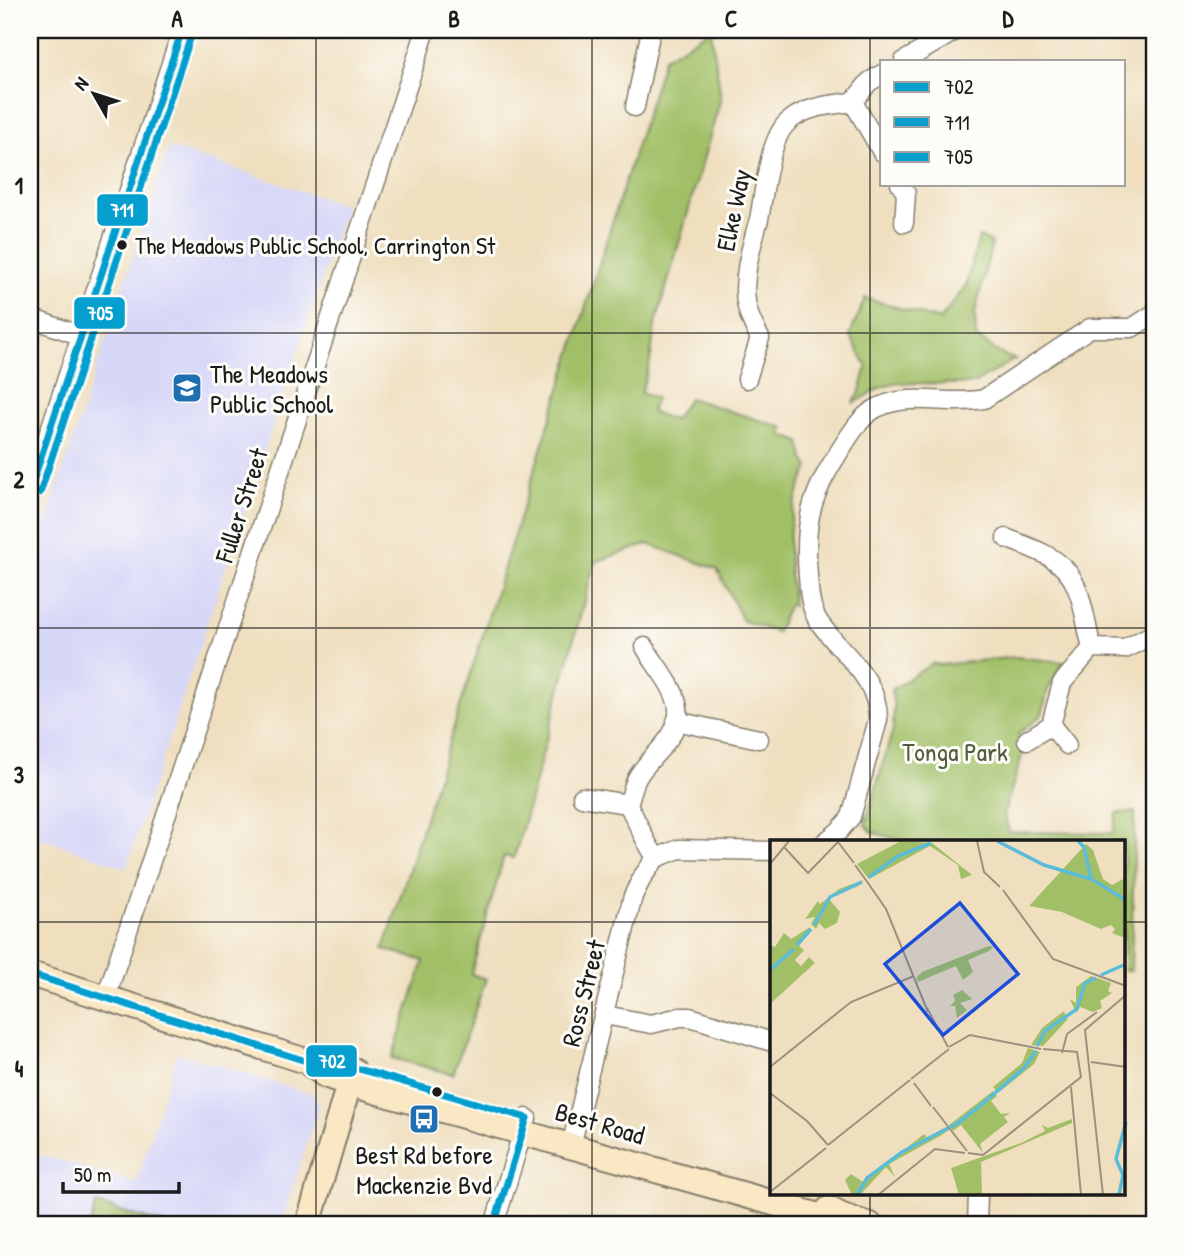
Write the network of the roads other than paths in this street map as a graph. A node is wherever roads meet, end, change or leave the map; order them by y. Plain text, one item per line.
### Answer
1 (182, 30) edge
2 (426, 30) edge
3 (652, 30) edge
4 (957, 30) edge
5 (906, 60) edge
6 (880, 75) edge
7 (853, 102) junction
8 (635, 107) dead end
9 (880, 149) edge
10 (901, 186) edge
11 (905, 223) dead end
12 (1155, 313) edge
13 (30, 318) edge
14 (82, 336) junction
15 (747, 379) dead end
16 (30, 490) edge
17 (1006, 538) dead end
18 (1155, 632) edge
19 (645, 647) dead end
20 (1091, 648) junction
21 (676, 720) junction
22 (1051, 725) junction
23 (759, 739) dead end
24 (1027, 740) dead end
25 (1067, 746) dead end
26 (582, 797) dead end
27 (628, 804) junction
28 (828, 840) edge
29 (770, 851) edge
30 (656, 858) junction
31 (30, 974) edge
32 (106, 997) junction
33 (605, 1015) junction
34 (770, 1041) edge
35 (352, 1076) junction
36 (525, 1125) junction
37 (573, 1139) junction
38 (770, 1190) edge
39 (787, 1196) edge
40 (978, 1196) edge
41 (842, 1216) junction
42 (308, 1225) edge
43 (494, 1225) edge
44 (870, 1225) edge
45 (977, 1225) edge

1 - 14 street
2 - 32 street, Fuller Street
3 - 8 street
4 - 5 street
6 - 7 street
7 - 9 street
7 - 15 street, Elke Way
10 - 11 street
12 - 28 street
13 - 14 street
14 - 16 street
17 - 20 street
18 - 20 street
19 - 21 street
20 - 22 street
21 - 23 street
21 - 27 street
22 - 24 street
22 - 25 street
26 - 27 street
27 - 30 street
29 - 30 street
30 - 33 street, Ross Street
31 - 32 main road, Best Road
32 - 35 main road, Best Road
33 - 34 street
33 - 37 street, Ross Street
35 - 36 main road, Best Road
35 - 42 main road
36 - 37 main road, Best Road
36 - 43 street
37 - 38 main road, Best Road
37 - 41 main road, Best Road
39 - 41 main road, Best Road
40 - 45 street
41 - 44 main road, Best Road

